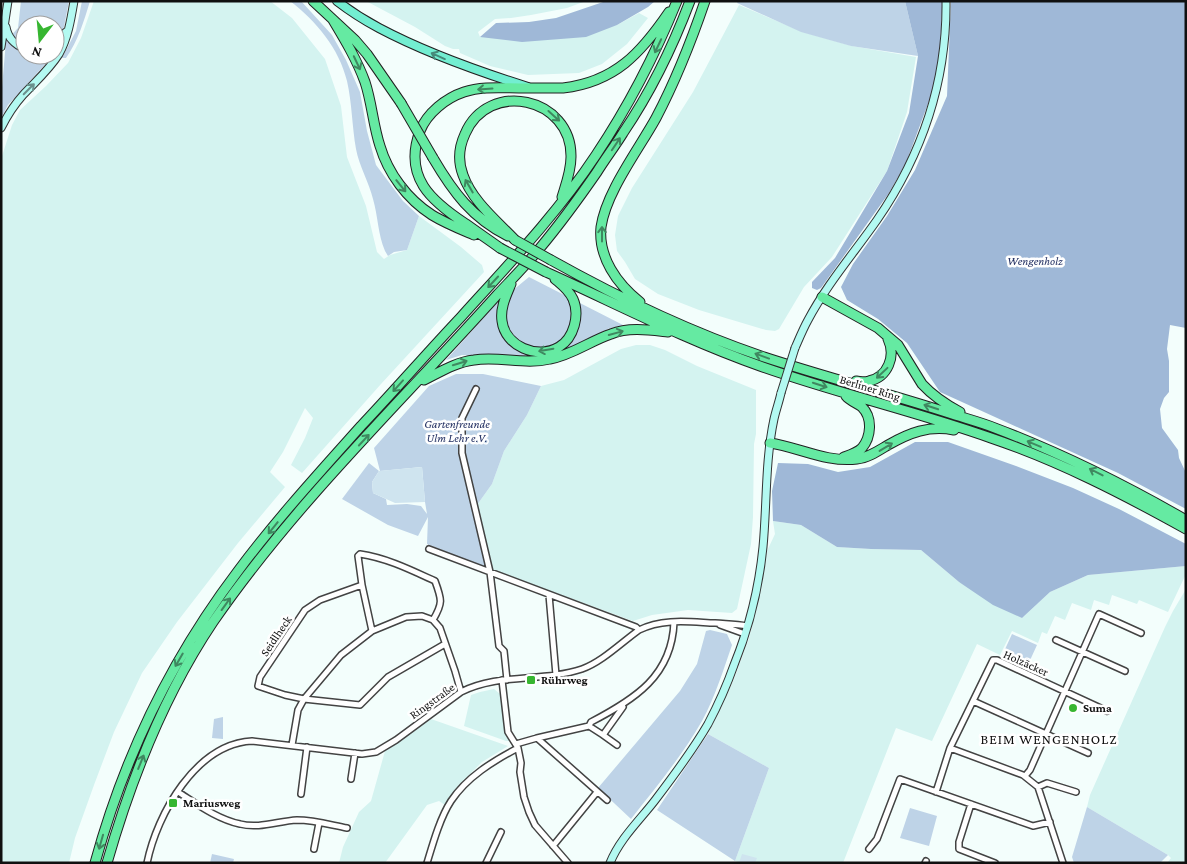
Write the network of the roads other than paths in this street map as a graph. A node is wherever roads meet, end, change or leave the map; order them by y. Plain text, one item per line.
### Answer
1 (8, 1) edge
2 (74, 1) edge
3 (313, 1) edge
4 (337, 1) edge
5 (676, 1) edge
6 (690, 1) edge
7 (705, 1) edge
8 (946, 1) edge
9 (333, 20) junction
10 (5, 24) junction
11 (68, 30) junction
12 (65, 33) edge
13 (15, 43) edge
14 (1, 47) edge
15 (534, 88) junction
16 (1, 128) edge
17 (559, 205) junction
18 (498, 227) junction
19 (500, 248) junction
20 (546, 272) junction
21 (514, 277) junction
22 (822, 297) junction
23 (652, 311) junction
24 (676, 333) junction
25 (885, 334) junction
26 (842, 381) junction
27 (416, 384) junction
28 (476, 389) dead end
29 (842, 392) junction
30 (994, 428) junction
31 (993, 438) junction
32 (770, 443) junction
33 (840, 459) junction
34 (1186, 520) edge
35 (1186, 529) edge
36 (429, 549) dead end
37 (490, 572) junction
38 (362, 585) junction
39 (550, 595) junction
40 (433, 620) junction
41 (674, 622) junction
42 (715, 623) junction
43 (747, 626) junction
44 (640, 630) junction
45 (372, 631) junction
46 (1142, 633) dead end
47 (744, 634) junction
48 (1056, 640) dead end
49 (445, 644) junction
50 (1082, 652) junction
51 (1125, 671) dead end
52 (556, 675) junction
53 (504, 680) junction
54 (461, 692) junction
55 (1065, 692) junction
56 (304, 699) junction
57 (973, 700) junction
58 (624, 704) junction
59 (1107, 711) dead end
60 (589, 726) junction
61 (1046, 733) junction
62 (603, 734) junction
63 (537, 738) junction
64 (617, 744) dead end
65 (292, 745) junction
66 (517, 746) junction
67 (307, 747) junction
68 (950, 748) junction
69 (355, 753) junction
70 (1088, 753) dead end
71 (1025, 776) junction
72 (352, 779) dead end
73 (1038, 787) junction
74 (178, 792) junction
75 (597, 792) junction
76 (936, 792) junction
77 (1076, 792) dead end
78 (301, 794) dead end
79 (607, 800) dead end
80 (971, 804) junction
81 (1050, 822) junction
82 (318, 823) junction
83 (347, 828) dead end
84 (501, 832) dead end
85 (552, 846) junction
86 (869, 849) dead end
87 (314, 850) dead end
88 (95, 863) edge
89 (107, 863) edge
90 (147, 863) edge
91 (427, 863) edge
92 (486, 863) edge
93 (568, 863) edge
94 (610, 863) edge
95 (995, 863) edge
96 (1064, 863) edge

1 - 10 street
2 - 11 street
3 - 9 highway
15 -> 4 main road
5 - 15 highway
5 -> 17 highway
21 -> 6 highway
23 -> 7 highway
8 - 22 street
9 - 18 highway, bridge
9 -> 19 highway
10 - 13 street
10 - 14 street
11 - 12 street
16 -> 11 street
15 -> 19 highway
18 -> 17 highway
17 -> 88 highway
18 - 23 highway, Berliner Ring, bridge
19 - 20 highway, bridge
20 -> 21 highway
20 - 24 highway, Berliner Ring
21 - 27 highway
22 - 25 highway
22 - 32 street, bridge
26 -> 23 highway, Berliner Ring
27 -> 24 highway
24 -> 29 highway, Berliner Ring
25 -> 26 highway
25 - 30 highway
30 -> 26 highway, Berliner Ring
89 -> 27 highway
28 - 37 street
29 - 31 highway, Berliner Ring
29 - 33 highway
34 -> 30 highway, Berliner Ring
33 -> 31 highway
31 - 35 highway, Berliner Ring
32 - 33 highway
32 - 43 street
36 - 37 street
37 - 39 street
37 - 53 street
38 - 40 street
38 - 45 street
38 - 56 street, Seidlheck
39 - 44 street
39 - 52 street
40 - 45 street
40 - 49 street
41 - 42 street, Ringstraße
41 - 44 street, Ringstraße
41 - 58 street
42 - 43 street, Ringstraße
42 - 47 street, Ringstraße
43 - 47 street
44 - 52 street, Ringstraße
45 - 56 street
46 - 50 street
47 - 94 street
48 - 50 street
49 - 54 street
49 - 56 street
50 - 51 street
50 - 55 street
52 - 53 street, Ringstraße
53 - 54 street, Ringstraße
53 - 66 street
54 - 69 street, Ringstraße
55 - 57 street, Holzäcker
55 - 59 street, Holzäcker
55 - 61 street
56 - 65 street
57 - 61 street
57 - 68 street, Holzäcker
58 - 60 street
58 - 62 street
60 - 62 street
60 - 63 street
61 - 70 street
61 - 71 street
62 - 64 street
63 - 66 street
63 - 75 street
65 - 67 street, Ringstraße
65 - 74 street, Ringstraße
66 - 85 street
66 - 91 street
67 - 69 street, Ringstraße
67 - 78 street
68 - 71 street
68 - 76 street, Holzäcker
69 - 72 street
71 - 73 street
73 - 77 street
73 - 81 street
74 - 82 street
74 - 90 street, Ringstraße
75 - 79 street
75 - 85 street
76 - 80 street
76 - 86 street
80 - 81 street
80 - 95 street
81 - 96 street
82 - 83 street
82 - 87 street
84 - 92 street
85 - 93 street

